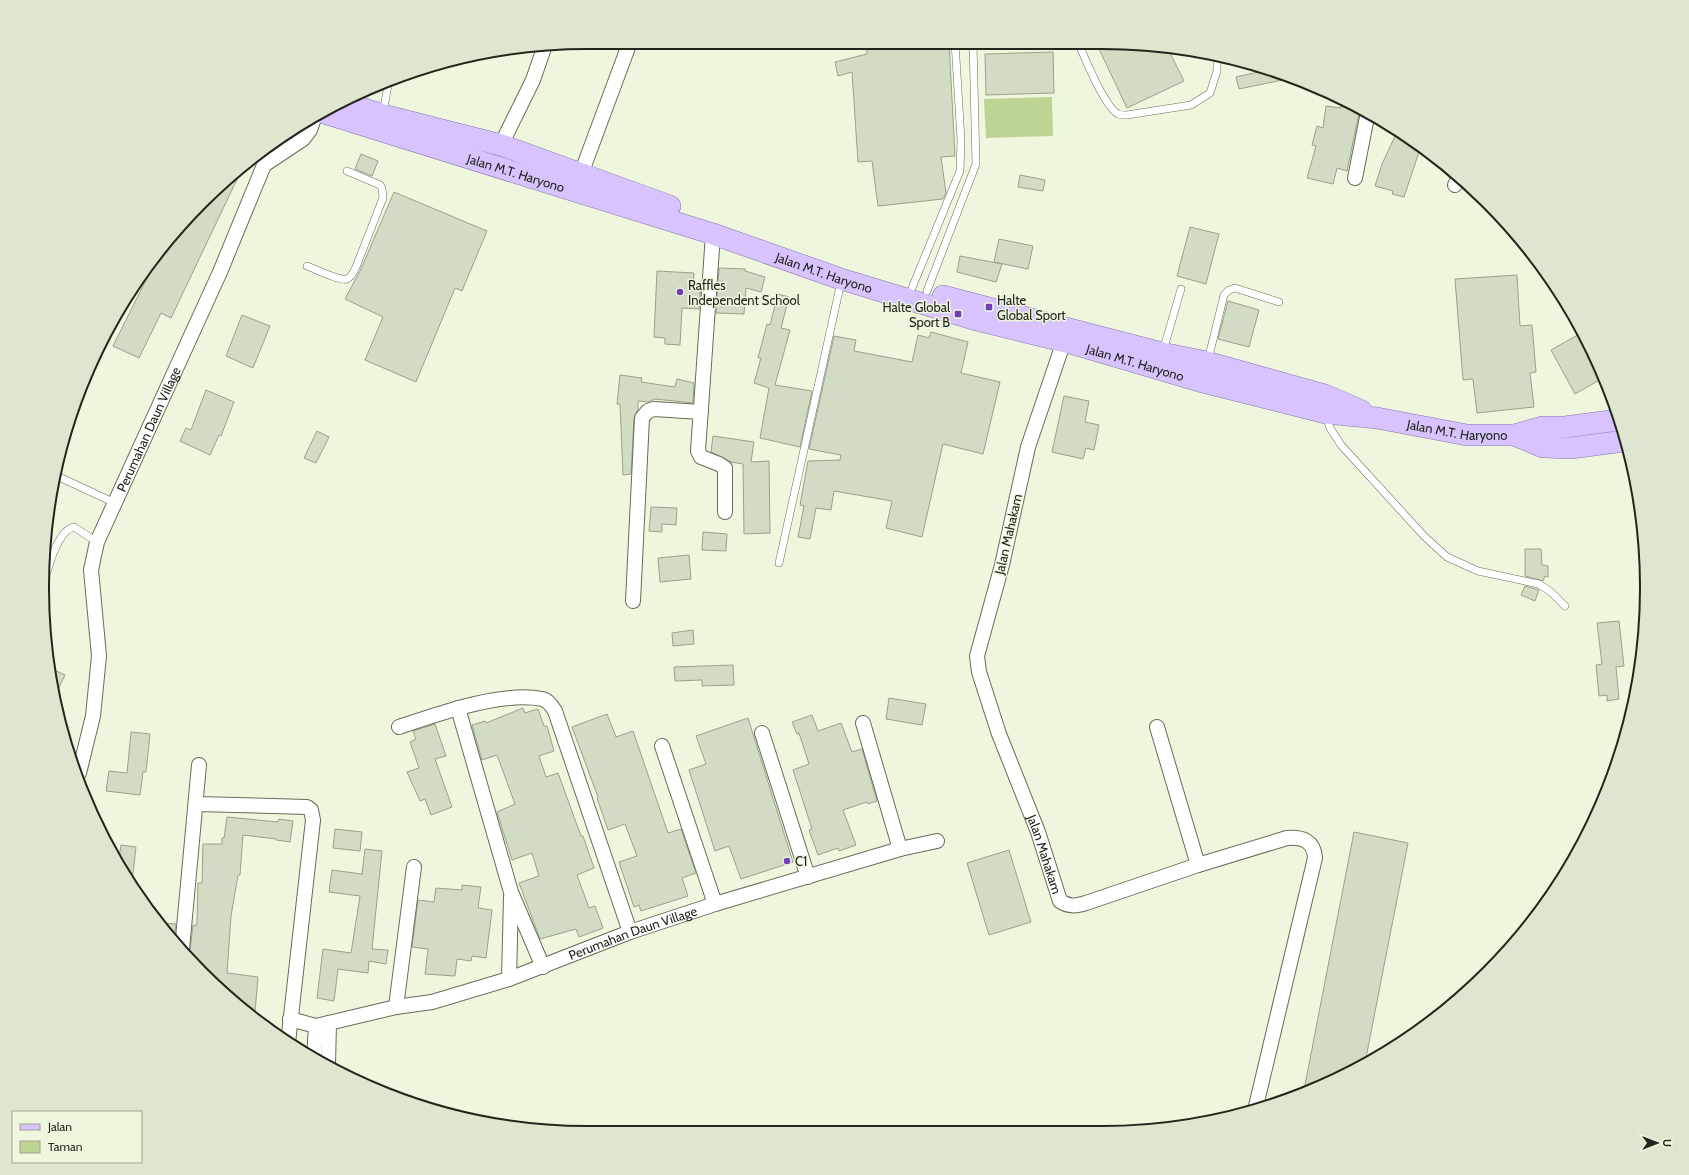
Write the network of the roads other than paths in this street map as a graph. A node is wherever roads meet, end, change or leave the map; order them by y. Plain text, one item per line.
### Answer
1 (627, 49) edge
2 (955, 49) edge
3 (973, 49) edge
4 (1081, 49) edge
5 (543, 51) edge
6 (1217, 61) edge
7 (388, 88) edge
8 (350, 104) edge
9 (330, 115) edge
10 (383, 115) junction
11 (1367, 119) edge
12 (312, 125) edge
13 (974, 144) junction
14 (501, 145) junction
15 (961, 145) junction
16 (263, 160) edge
17 (347, 171) dead end
18 (581, 174) junction
19 (957, 178) junction
20 (1355, 178) dead end
21 (968, 182) junction
22 (713, 234) junction
23 (307, 266) dead end
24 (842, 280) junction
25 (920, 290) junction
26 (1180, 290) dead end
27 (1279, 302) dead end
28 (1087, 340) junction
29 (1064, 341) junction
30 (1162, 353) junction
31 (1207, 362) junction
32 (701, 412) junction
33 (1326, 413) junction
34 (1377, 418) junction
35 (1613, 421) edge
36 (1514, 435) junction
37 (1620, 442) edge
38 (60, 477) edge
39 (114, 503) junction
40 (725, 512) dead end
41 (97, 542) junction
42 (50, 561) edge
43 (779, 563) dead end
44 (633, 601) dead end
45 (1565, 606) dead end
46 (458, 708) junction
47 (863, 723) dead end
48 (1157, 726) dead end
49 (399, 727) dead end
50 (762, 733) dead end
51 (662, 746) dead end
52 (199, 765) dead end
53 (81, 769) edge
54 (196, 804) junction
55 (937, 841) dead end
56 (900, 849) junction
57 (1198, 865) junction
58 (414, 867) dead end
59 (808, 876) junction
60 (511, 892) junction
61 (715, 904) junction
62 (630, 932) junction
63 (183, 943) edge
64 (543, 967) junction
65 (508, 979) junction
66 (396, 1006) junction
67 (290, 1019) junction
68 (322, 1024) junction
69 (289, 1035) edge
70 (315, 1052) edge
71 (327, 1059) edge
72 (1257, 1103) edge

1 - 18 street
2 - 15 lane
3 - 13 lane
4 - 6 lane
5 - 14 street
7 - 10 lane
8 - 10 main road, Jalan M.T. Haryono
9 - 22 main road, Jalan M.T. Haryono
10 - 14 main road, Jalan M.T. Haryono
11 - 20 street
12 - 16 street, Perumahan Daun Village
13 - 15 lane
13 - 21 lane
14 - 18 main road, Jalan M.T. Haryono
15 - 19 lane
16 - 39 street, Perumahan Daun Village
17 - 23 lane
18 - 25 main road, Jalan M.T. Haryono
19 - 21 lane
19 - 25 lane
21 - 25 lane
22 - 24 main road, Jalan M.T. Haryono
22 - 32 street
24 - 29 main road, Jalan M.T. Haryono
24 - 43 lane
25 - 28 main road, Jalan M.T. Haryono
26 - 30 lane
27 - 31 lane
28 - 29 main road, Jalan M.T. Haryono
28 - 30 main road, Jalan M.T. Haryono
28 - 33 main road, Jalan M.T. Haryono
29 - 57 street, Jalan Mahakam
30 - 31 main road, Jalan M.T. Haryono
31 - 34 main road, Jalan M.T. Haryono
32 - 40 street
32 - 44 street
33 - 34 main road, Jalan M.T. Haryono
33 - 45 lane
34 - 36 main road, Jalan M.T. Haryono
35 - 36 main road, Jalan M.T. Haryono
36 - 37 main road, Jalan M.T. Haryono
38 - 39 lane
39 - 41 street, Perumahan Daun Village
41 - 42 lane
41 - 53 street, Perumahan Daun Village
46 - 49 street
46 - 60 street
46 - 62 street
47 - 56 street
48 - 57 street
50 - 59 street
51 - 61 street
52 - 54 street
54 - 63 street
54 - 67 street
55 - 56 street, Perumahan Daun Village
56 - 59 street, Perumahan Daun Village
57 - 72 street, Jalan Mahakam
58 - 66 street
59 - 61 street, Perumahan Daun Village
60 - 64 street
60 - 65 street
61 - 62 street, Perumahan Daun Village
62 - 64 street, Perumahan Daun Village
64 - 65 street, Perumahan Daun Village
65 - 66 street, Perumahan Daun Village
66 - 68 street, Perumahan Daun Village
67 - 68 street
67 - 69 street
68 - 70 street
68 - 71 street

